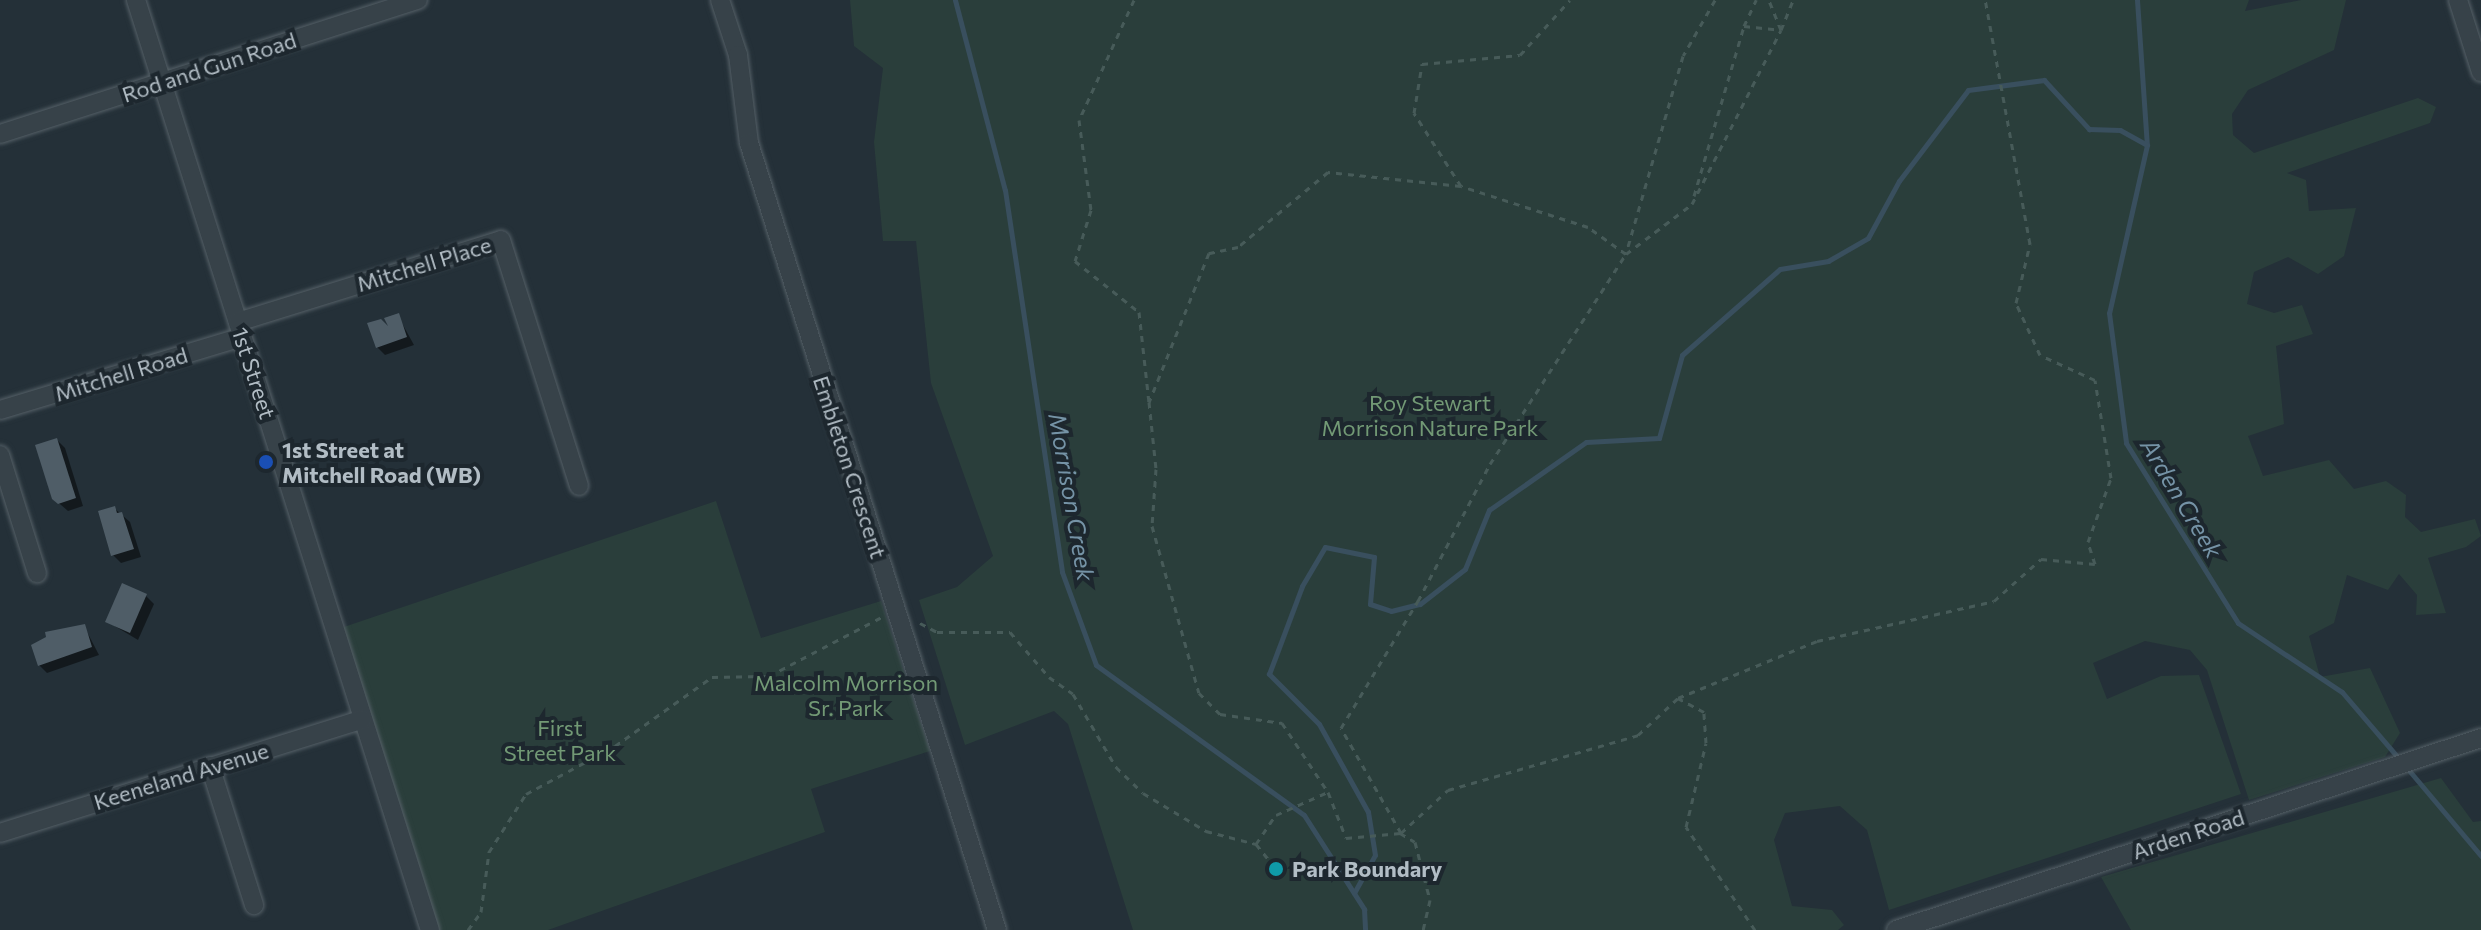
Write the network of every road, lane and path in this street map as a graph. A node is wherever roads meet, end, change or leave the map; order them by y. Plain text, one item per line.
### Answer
1 (136, 0) edge
2 (418, 0) edge
3 (720, 0) edge
4 (1134, 0) edge
5 (1570, 0) edge
6 (1715, 0) edge
7 (1756, 0) edge
8 (1769, 0) edge
9 (1793, 0) edge
10 (1985, 0) edge
11 (2458, 0) edge
12 (1744, 26) junction
13 (1781, 30) junction
14 (2481, 72) edge
15 (162, 82) junction
16 (0, 134) edge
17 (1461, 186) junction
18 (1692, 204) junction
19 (1626, 254) junction
20 (240, 330) junction
21 (1149, 402) junction
22 (0, 410) edge
23 (0, 455) edge
24 (579, 486) dead end
25 (37, 573) dead end
26 (896, 610) junction
27 (1678, 698) junction
28 (363, 719) junction
29 (2481, 738) edge
30 (210, 766) junction
31 (1328, 792) junction
32 (0, 833) edge
33 (1401, 833) junction
34 (1256, 844) junction
35 (1276, 869) dead end
36 (254, 905) dead end
37 (430, 930) edge
38 (468, 930) edge
39 (997, 930) edge
40 (1423, 930) edge
41 (1755, 930) edge
42 (1896, 930) edge

1 - 15 street, 1st Street
2 - 15 street, Rod and Gun Road
3 - 26 street, Embleton Crescent
4 - 21 path
5 - 17 path
6 - 19 path
7 - 12 path
8 - 13 path
9 - 13 path
10 - 27 path
11 - 14 street
12 - 13 path
12 - 18 path
13 - 18 path
15 - 16 street, Rod and Gun Road
15 - 20 street, 1st Street
17 - 19 path
17 - 21 path
18 - 19 path
19 - 33 path
20 - 22 street, Mitchell Road
20 - 24 street, Mitchell Place
20 - 28 street, 1st Street
21 - 31 path
23 - 25 street
26 - 34 path
26 - 38 path
26 - 39 street, Embleton Crescent
27 - 33 path
27 - 41 path
28 - 30 street, Keeneland Avenue
28 - 37 street, 1st Street
29 - 42 street, Arden Road
30 - 32 street, Keeneland Avenue
30 - 36 street
31 - 33 path
31 - 34 path
33 - 40 path
34 - 35 path

